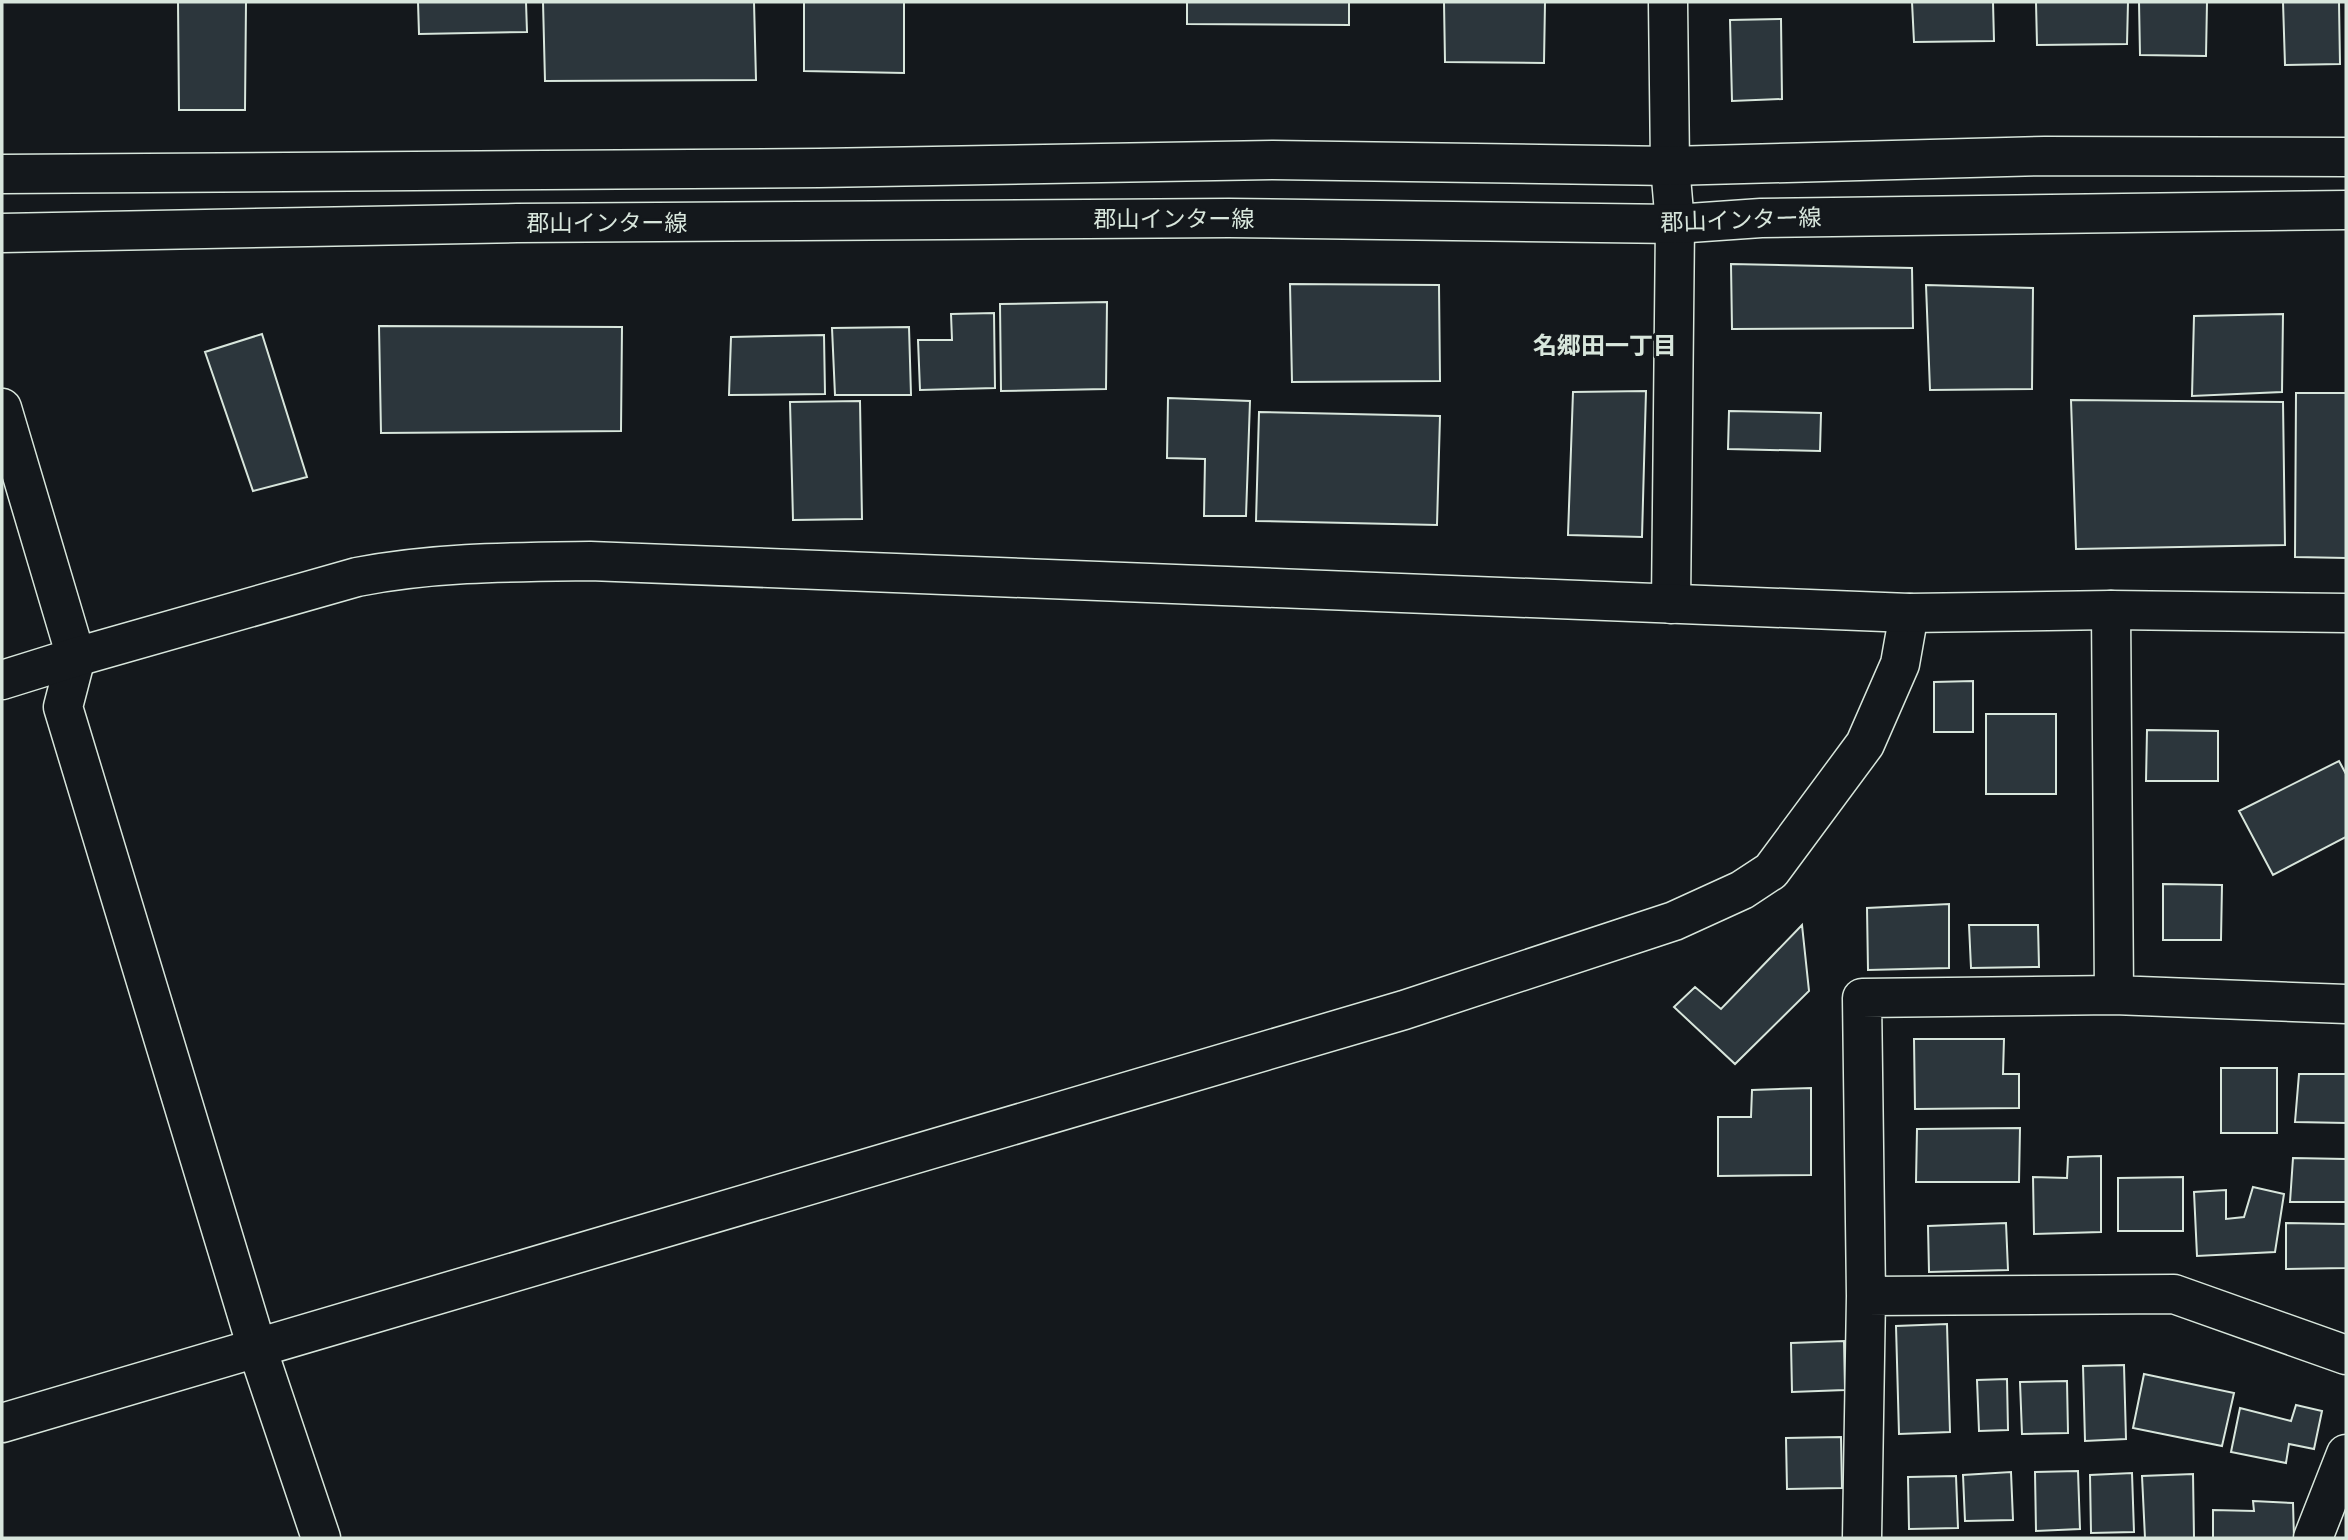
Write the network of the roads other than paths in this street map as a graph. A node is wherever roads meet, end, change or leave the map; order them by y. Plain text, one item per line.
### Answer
1 (1668, 2) edge
2 (2346, 157) edge
3 (1670, 166) junction
4 (2, 174) edge
5 (2346, 210) edge
6 (1675, 224) junction
7 (2, 233) edge
8 (2, 408) edge
9 (1671, 604) junction
10 (2111, 611) junction
11 (1909, 613) junction
12 (2346, 613) edge
13 (76, 657) junction
14 (2, 680) edge
15 (2114, 995) junction
16 (2346, 1004) edge
17 (1866, 1296) junction
18 (257, 1348) junction
19 (2346, 1355) edge
20 (2, 1423) edge
21 (2346, 1454) edge
22 (321, 1538) edge
23 (1862, 1538) edge
24 (2313, 1538) edge

1 - 3 street
2 - 3 street
3 - 4 street
3 - 6 street
5 - 6 street, 郡山インター線
6 - 7 street, 郡山インター線
6 - 9 street
8 - 13 street
9 - 11 street
9 - 13 street
10 - 11 street
10 - 12 street
10 - 15 street
11 - 18 street
13 - 14 street
13 - 18 street
15 - 16 street
15 - 17 street
17 - 19 street
17 - 23 street
18 - 20 street
18 - 22 street
21 - 24 street

